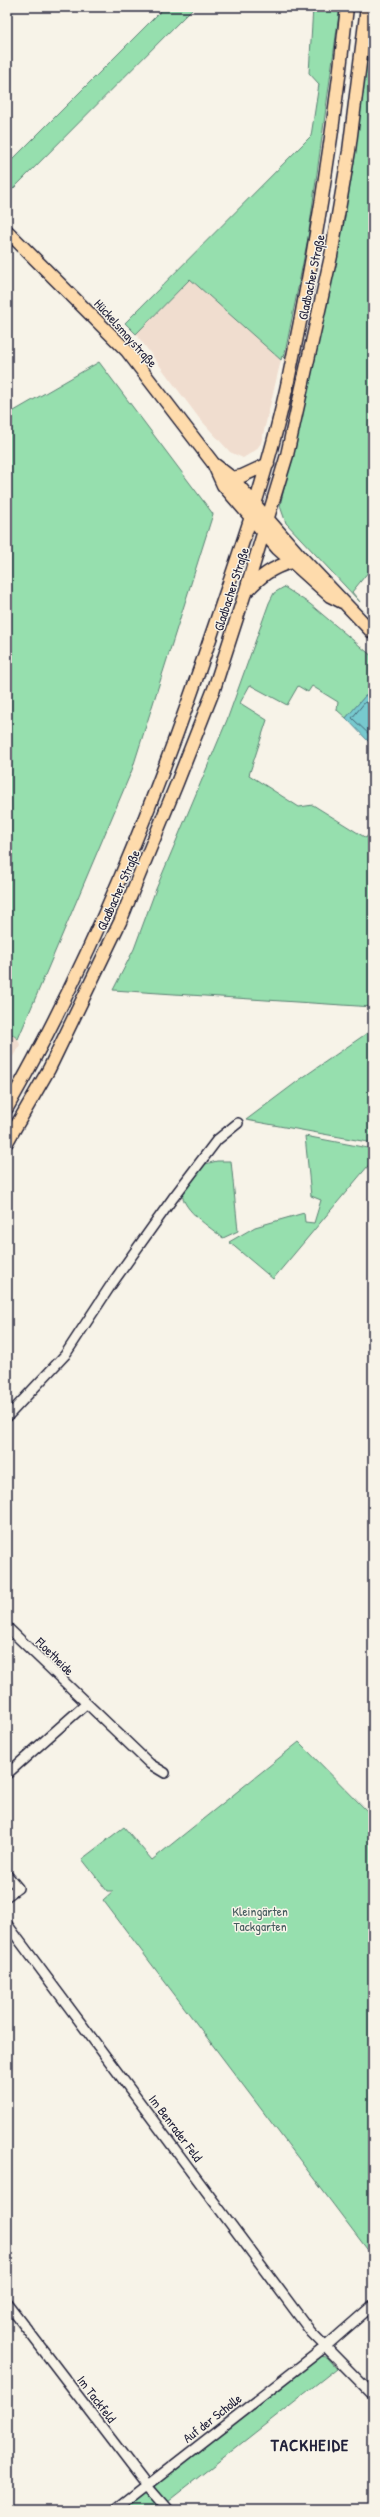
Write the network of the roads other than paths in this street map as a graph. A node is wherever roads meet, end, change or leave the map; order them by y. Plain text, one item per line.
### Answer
1 (347, 7) edge
2 (367, 7) edge
3 (7, 232) edge
4 (213, 463) junction
5 (268, 464) junction
6 (232, 478) junction
7 (254, 502) junction
8 (250, 516) junction
9 (268, 519) junction
10 (264, 532) junction
11 (291, 562) junction
12 (245, 593) junction
13 (342, 602) junction
14 (373, 633) edge
15 (7, 1108) edge
16 (238, 1124) dead end
17 (7, 1142) edge
18 (7, 1417) edge
19 (7, 1627) edge
20 (86, 1704) junction
21 (165, 1773) dead end
22 (7, 1774) edge
23 (7, 1874) edge
24 (7, 1896) edge
25 (7, 1924) edge
26 (7, 2304) edge
27 (373, 2306) edge
28 (325, 2347) junction
29 (373, 2395) edge
30 (147, 2486) junction
31 (116, 2510) edge
32 (168, 2510) edge

1 - 5 main road, Gladbacher Straße
2 - 9 main road, Gladbacher Straße
3 - 4 main road, Hückelsmaystraße
4 - 6 main road, Hückelsmaystraße
4 - 8 main road, Hückelsmaystraße
5 - 6 main road
5 - 7 main road, Gladbacher Straße
6 - 7 main road, Hückelsmaystraße
7 - 8 main road, Gladbacher Straße
7 - 9 main road, Hückelsmaystraße
8 - 10 main road, Hückelsmaystraße
8 - 15 main road, Gladbacher Straße
9 - 10 main road, Gladbacher Straße
9 - 13 main road, Hückelsmaystraße
10 - 11 main road, Hückelsmaystraße
10 - 12 main road, Gladbacher Straße
11 - 12 main road
11 - 13 main road, Hückelsmaystraße
12 - 17 main road, Gladbacher Straße
13 - 14 main road, Hückelsmaystraße
16 - 18 street
19 - 20 street, Floetheide
20 - 21 street, Floetheide
20 - 22 street
23 - 24 street
25 - 28 street, Im Benrader Feld
26 - 30 street, Im Tackfeld
27 - 28 street
28 - 29 street, Im Benrader Feld
28 - 30 street, Auf der Scholle
30 - 31 street, Auf der Scholle
30 - 32 street, Im Tackfeld

